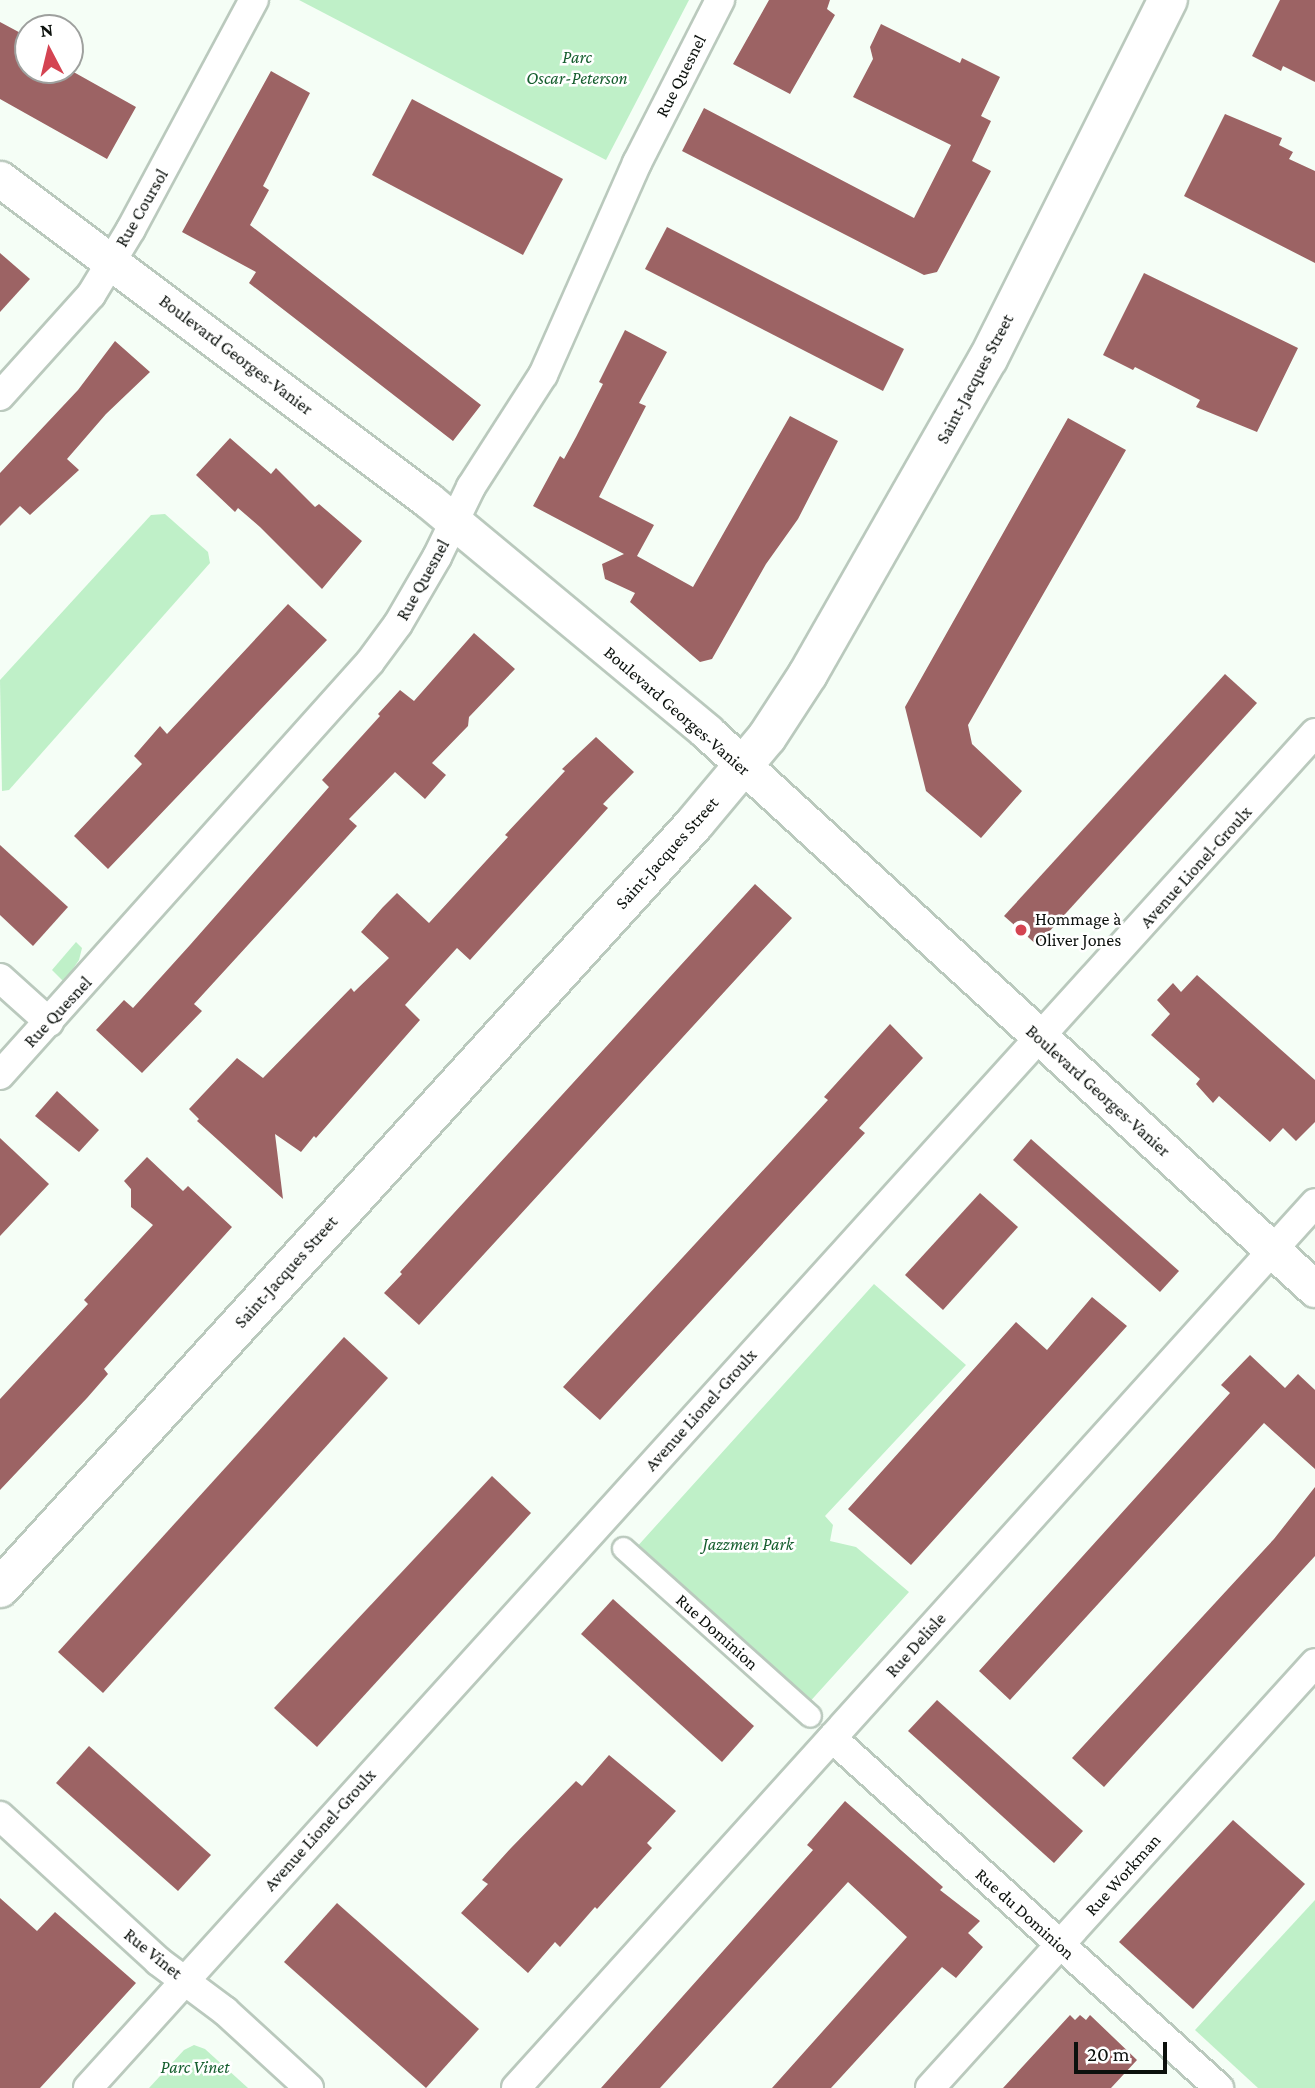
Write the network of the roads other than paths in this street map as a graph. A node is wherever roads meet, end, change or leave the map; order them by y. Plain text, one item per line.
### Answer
1 (254, 0) edge
2 (720, 0) edge
3 (1168, 0) edge
4 (0, 179) edge
5 (111, 262) junction
6 (0, 396) edge
7 (454, 521) junction
8 (1315, 733) edge
9 (743, 767) junction
10 (0, 978) edge
11 (49, 1021) junction
12 (1040, 1038) junction
13 (0, 1075) edge
14 (1315, 1203) edge
15 (1271, 1250) junction
16 (1315, 1289) edge
17 (623, 1548) dead end
18 (0, 1588) edge
19 (1315, 1662) edge
20 (810, 1716) dead end
21 (832, 1738) junction
22 (0, 1816) edge
23 (1059, 1945) junction
24 (186, 1981) junction
25 (88, 2088) edge
26 (309, 2088) edge
27 (516, 2088) edge
28 (930, 2088) edge
29 (1219, 2088) edge

1 - 5 street, Rue Coursol
2 - 7 street, Rue Quesnel
3 - 9 main road, Saint-Jacques Street
4 - 5 street, Boulevard Georges-Vanier
5 - 6 street, Rue Coursol
5 - 7 street, Boulevard Georges-Vanier
7 - 9 street, Boulevard Georges-Vanier
7 - 11 street, Rue Quesnel
8 - 12 street, Avenue Lionel-Groulx
9 - 12 street, Boulevard Georges-Vanier
9 - 18 main road, Saint-Jacques Street
10 - 11 street
11 - 13 street, Rue Quesnel
12 - 15 street, Boulevard Georges-Vanier
12 - 24 street, Avenue Lionel-Groulx
14 - 15 street, Rue Delisle
15 - 16 street, Boulevard Georges-Vanier
15 - 21 street, Rue Delisle
17 - 20 street, Rue Dominion
19 - 23 street, Rue Workman
21 - 23 street, Rue du Dominion
21 - 27 street, Rue Delisle
22 - 24 street, Rue Vinet
23 - 28 street, Rue Workman
23 - 29 street, Rue du Dominion
24 - 25 street, Avenue Lionel-Groulx
24 - 26 street, Rue Vinet

